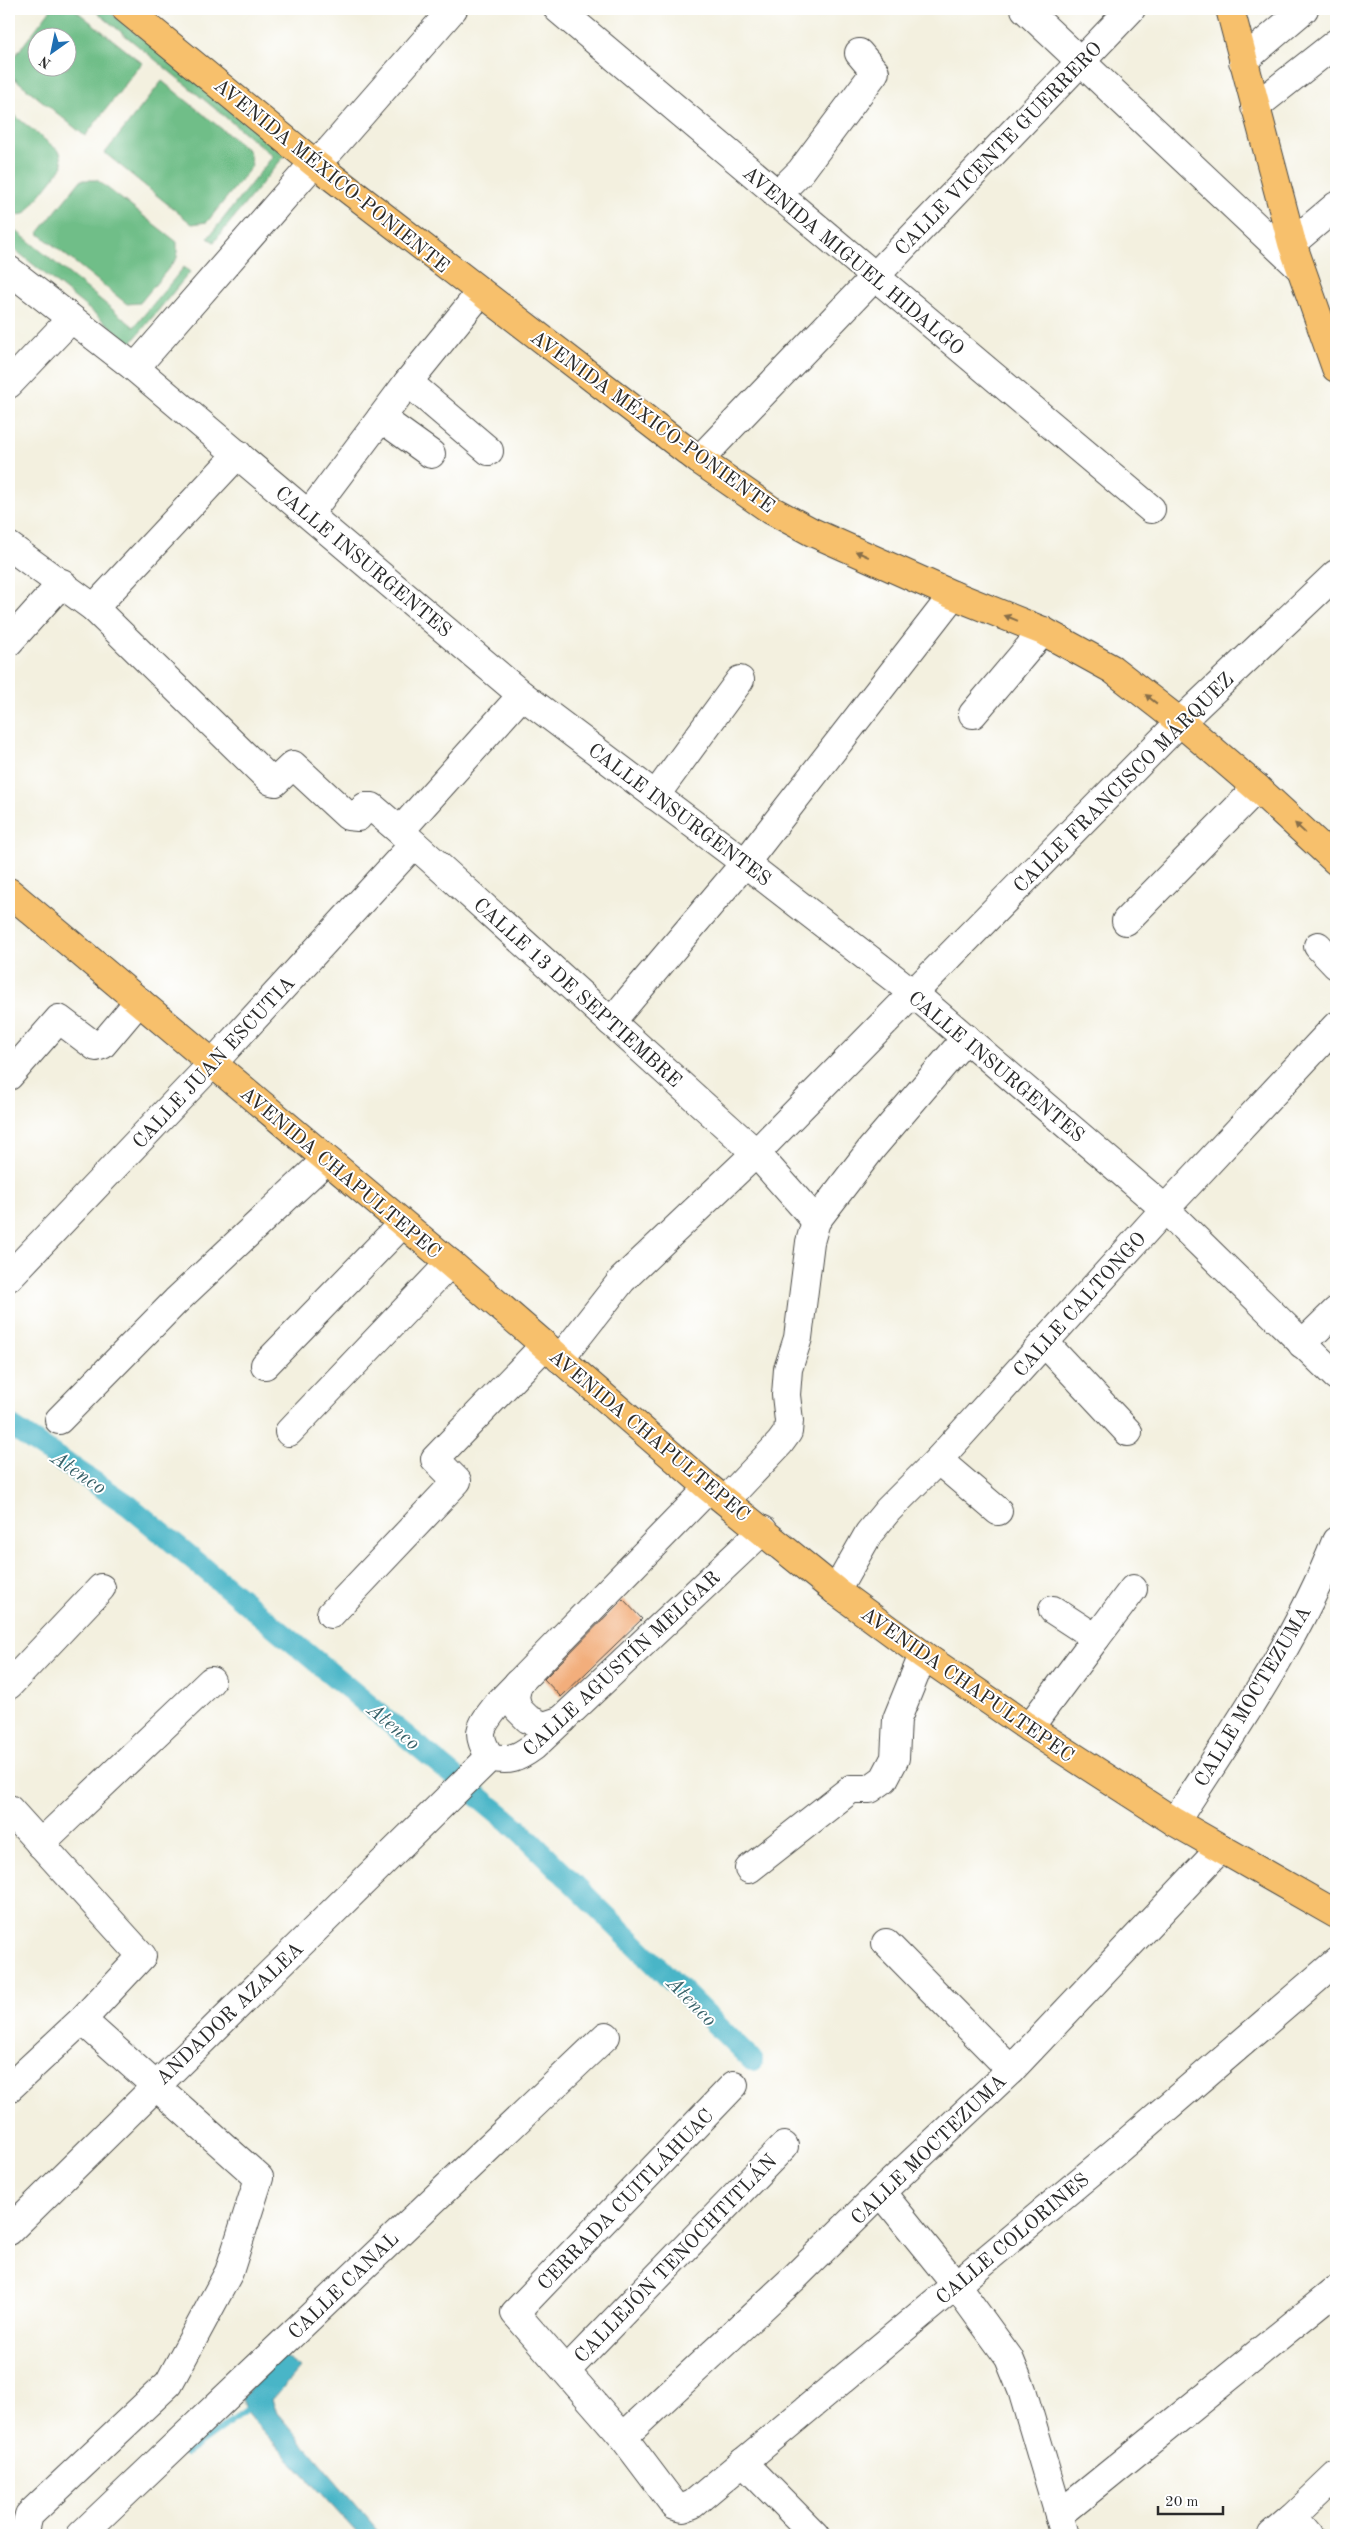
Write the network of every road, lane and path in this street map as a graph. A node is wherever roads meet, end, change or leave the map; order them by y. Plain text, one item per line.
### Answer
1 (126, 9) edge
2 (453, 9) edge
3 (558, 9) edge
4 (1025, 9) edge
5 (1131, 9) edge
6 (1230, 9) edge
7 (1304, 9) edge
8 (1336, 43) edge
9 (859, 53) dead end
10 (1243, 61) junction
11 (1080, 62) junction
12 (1255, 107) junction
13 (314, 163) junction
14 (777, 195) junction
15 (1336, 206) edge
16 (1296, 255) junction
17 (9, 270) edge
18 (874, 277) junction
19 (480, 292) junction
20 (71, 319) junction
21 (136, 368) junction
22 (1336, 368) edge
23 (408, 382) junction
24 (9, 384) edge
25 (382, 418) junction
26 (490, 451) dead end
27 (238, 454) junction
28 (431, 454) dead end
29 (699, 460) junction
30 (1151, 509) dead end
31 (309, 514) junction
32 (9, 546) edge
33 (1336, 574) edge
34 (62, 583) junction
35 (953, 595) junction
36 (94, 608) junction
37 (1043, 630) junction
38 (9, 642) edge
39 (740, 680) dead end
40 (522, 695) junction
41 (973, 714) dead end
42 (1180, 722) junction
43 (1257, 788) junction
44 (655, 796) junction
45 (407, 838) junction
46 (1336, 861) edge
47 (745, 863) junction
48 (9, 892) edge
49 (1126, 921) dead end
50 (913, 993) junction
51 (139, 1002) junction
52 (611, 1022) junction
53 (1336, 1026) edge
54 (966, 1038) junction
55 (212, 1064) junction
56 (9, 1076) edge
57 (756, 1153) junction
58 (326, 1160) junction
59 (1166, 1209) junction
60 (816, 1221) junction
61 (402, 1224) junction
62 (450, 1263) junction
63 (9, 1277) edge
64 (1336, 1310) edge
65 (1044, 1342) junction
66 (1302, 1344) junction
67 (552, 1352) junction
68 (265, 1365) dead end
69 (1336, 1376) edge
70 (59, 1420) dead end
71 (289, 1432) dead end
72 (1128, 1432) dead end
73 (938, 1460) junction
74 (717, 1494) junction
75 (998, 1511) dead end
76 (763, 1530) junction
77 (1336, 1541) edge
78 (101, 1588) dead end
79 (1133, 1589) dead end
80 (836, 1591) junction
81 (1053, 1610) dead end
82 (331, 1614) dead end
83 (1096, 1638) junction
84 (923, 1655) junction
85 (211, 1681) dead end
86 (518, 1683) junction
87 (9, 1685) edge
88 (562, 1720) junction
89 (1029, 1728) junction
90 (490, 1757) junction
91 (9, 1810) edge
92 (1175, 1822) junction
93 (40, 1844) junction
94 (1221, 1848) junction
95 (749, 1869) dead end
96 (1336, 1914) edge
97 (886, 1944) dead end
98 (1336, 1962) edge
99 (82, 2020) junction
100 (606, 2036) dead end
101 (1011, 2070) junction
102 (156, 2084) junction
103 (734, 2085) dead end
104 (9, 2088) edge
105 (784, 2146) dead end
106 (881, 2192) junction
107 (9, 2231) edge
108 (956, 2285) junction
109 (1336, 2290) edge
110 (566, 2371) junction
111 (623, 2437) junction
112 (743, 2462) junction
113 (1336, 2476) edge
114 (1062, 2525) edge
115 (1301, 2526) edge
116 (24, 2535) edge
117 (81, 2535) edge
118 (816, 2535) edge
119 (1272, 2535) edge

1 - 13 main road, AVENIDA MÉXICO-PONIENTE
2 - 13 street
3 - 14 street, AVENIDA MIGUEL HIDALGO
4 - 11 street
5 - 11 street, CALLE VICENTE GUERRERO
6 - 10 main road
7 - 10 street
8 - 12 street
9 - 14 street
10 - 12 main road
11 - 16 street
11 - 18 street, CALLE VICENTE GUERRERO
12 - 16 main road
13 - 19 main road, AVENIDA MÉXICO-PONIENTE
13 - 21 street
14 - 18 street, AVENIDA MIGUEL HIDALGO
15 - 16 street
16 - 22 main road
17 - 20 street, CALLE INSURGENTES
18 - 29 street, CALLE VICENTE GUERRERO
18 - 30 street, AVENIDA MIGUEL HIDALGO
19 - 23 street
19 - 29 main road, AVENIDA MÉXICO-PONIENTE
20 - 21 street, CALLE INSURGENTES
20 - 24 street
21 - 27 street, CALLE INSURGENTES
23 - 25 street
23 - 26 street
25 - 28 street
25 - 31 street
27 - 31 street, CALLE INSURGENTES
27 - 36 street
35 -> 29 main road, AVENIDA MÉXICO-PONIENTE
31 - 40 street, CALLE INSURGENTES
32 - 34 street, CALLE 13 DE SEPTIEMBRE
33 - 42 street, CALLE FRANCISCO MÁRQUEZ
34 - 36 street, CALLE 13 DE SEPTIEMBRE
34 - 38 street
37 -> 35 main road, AVENIDA MÉXICO-PONIENTE
35 - 47 street
36 - 45 street, CALLE 13 DE SEPTIEMBRE
37 - 41 street
42 -> 37 main road, AVENIDA MÉXICO-PONIENTE
39 - 44 street
40 - 44 street, CALLE INSURGENTES
40 - 45 street
42 - 43 main road, AVENIDA MÉXICO-PONIENTE
42 - 50 street, CALLE FRANCISCO MÁRQUEZ
46 -> 43 main road, AVENIDA MÉXICO-PONIENTE
43 - 49 street
44 - 47 street, CALLE INSURGENTES
45 - 52 street, CALLE 13 DE SEPTIEMBRE
45 - 55 street, CALLE JUAN ESCUTIA
47 - 50 street, CALLE INSURGENTES
47 - 52 street
48 - 51 main road, AVENIDA CHAPULTEPEC
50 - 54 street, CALLE INSURGENTES
50 - 57 street
51 - 55 main road, AVENIDA CHAPULTEPEC
51 - 56 street
52 - 57 street, CALLE 13 DE SEPTIEMBRE
53 - 59 street, CALLE CALTONGO
54 - 59 street, CALLE INSURGENTES
54 - 60 street
55 - 58 main road, AVENIDA CHAPULTEPEC
55 - 63 street, CALLE JUAN ESCUTIA
57 - 60 street, CALLE 13 DE SEPTIEMBRE
57 - 67 street
58 - 61 main road, AVENIDA CHAPULTEPEC
58 - 70 street
59 - 65 street, CALLE CALTONGO
59 - 66 street, CALLE INSURGENTES
60 - 74 street
61 - 62 main road, AVENIDA CHAPULTEPEC
61 - 68 street
62 - 67 main road, AVENIDA CHAPULTEPEC
62 - 71 street
64 - 66 street
65 - 72 street
65 - 73 street, CALLE CALTONGO
66 - 69 street, CALLE INSURGENTES
67 - 74 main road, AVENIDA CHAPULTEPEC
67 - 82 street
73 - 75 street
73 - 80 street, CALLE CALTONGO
74 - 76 main road, AVENIDA CHAPULTEPEC
74 - 86 street
76 - 80 main road, AVENIDA CHAPULTEPEC
76 - 88 street, CALLE AGUSTÍN MELGAR
77 - 92 street, CALLE MOCTEZUMA
78 - 87 street
79 - 83 street
80 - 84 main road, AVENIDA CHAPULTEPEC
81 - 83 street
83 - 89 street
84 - 89 main road, AVENIDA CHAPULTEPEC
84 - 95 street
85 - 93 street
86 - 88 street
86 - 90 street
88 - 90 street, CALLE AGUSTÍN MELGAR
89 - 92 main road, AVENIDA CHAPULTEPEC
90 - 102 street, ANDADOR AZALEA
91 - 93 street
92 - 94 main road, AVENIDA CHAPULTEPEC
93 - 99 street
94 - 96 main road, AVENIDA CHAPULTEPEC
94 - 101 street, CALLE MOCTEZUMA
97 - 101 street
98 - 108 street, CALLE COLORINES
99 - 102 street
99 - 104 street
100 - 117 street, CALLE CANAL
101 - 106 street, CALLE MOCTEZUMA
102 - 107 street, ANDADOR AZALEA
102 - 116 street
103 - 110 street, CERRADA CUITLÁHUAC
105 - 110 street, CALLEJÓN TENOCHTITLÁN
106 - 108 street
106 - 111 street, CALLE MOCTEZUMA
108 - 112 street, CALLE COLORINES
108 - 114 street
109 - 114 street
110 - 111 street
111 - 112 street, CALLE COLORINES
112 - 118 street
113 - 115 street
115 - 119 street

